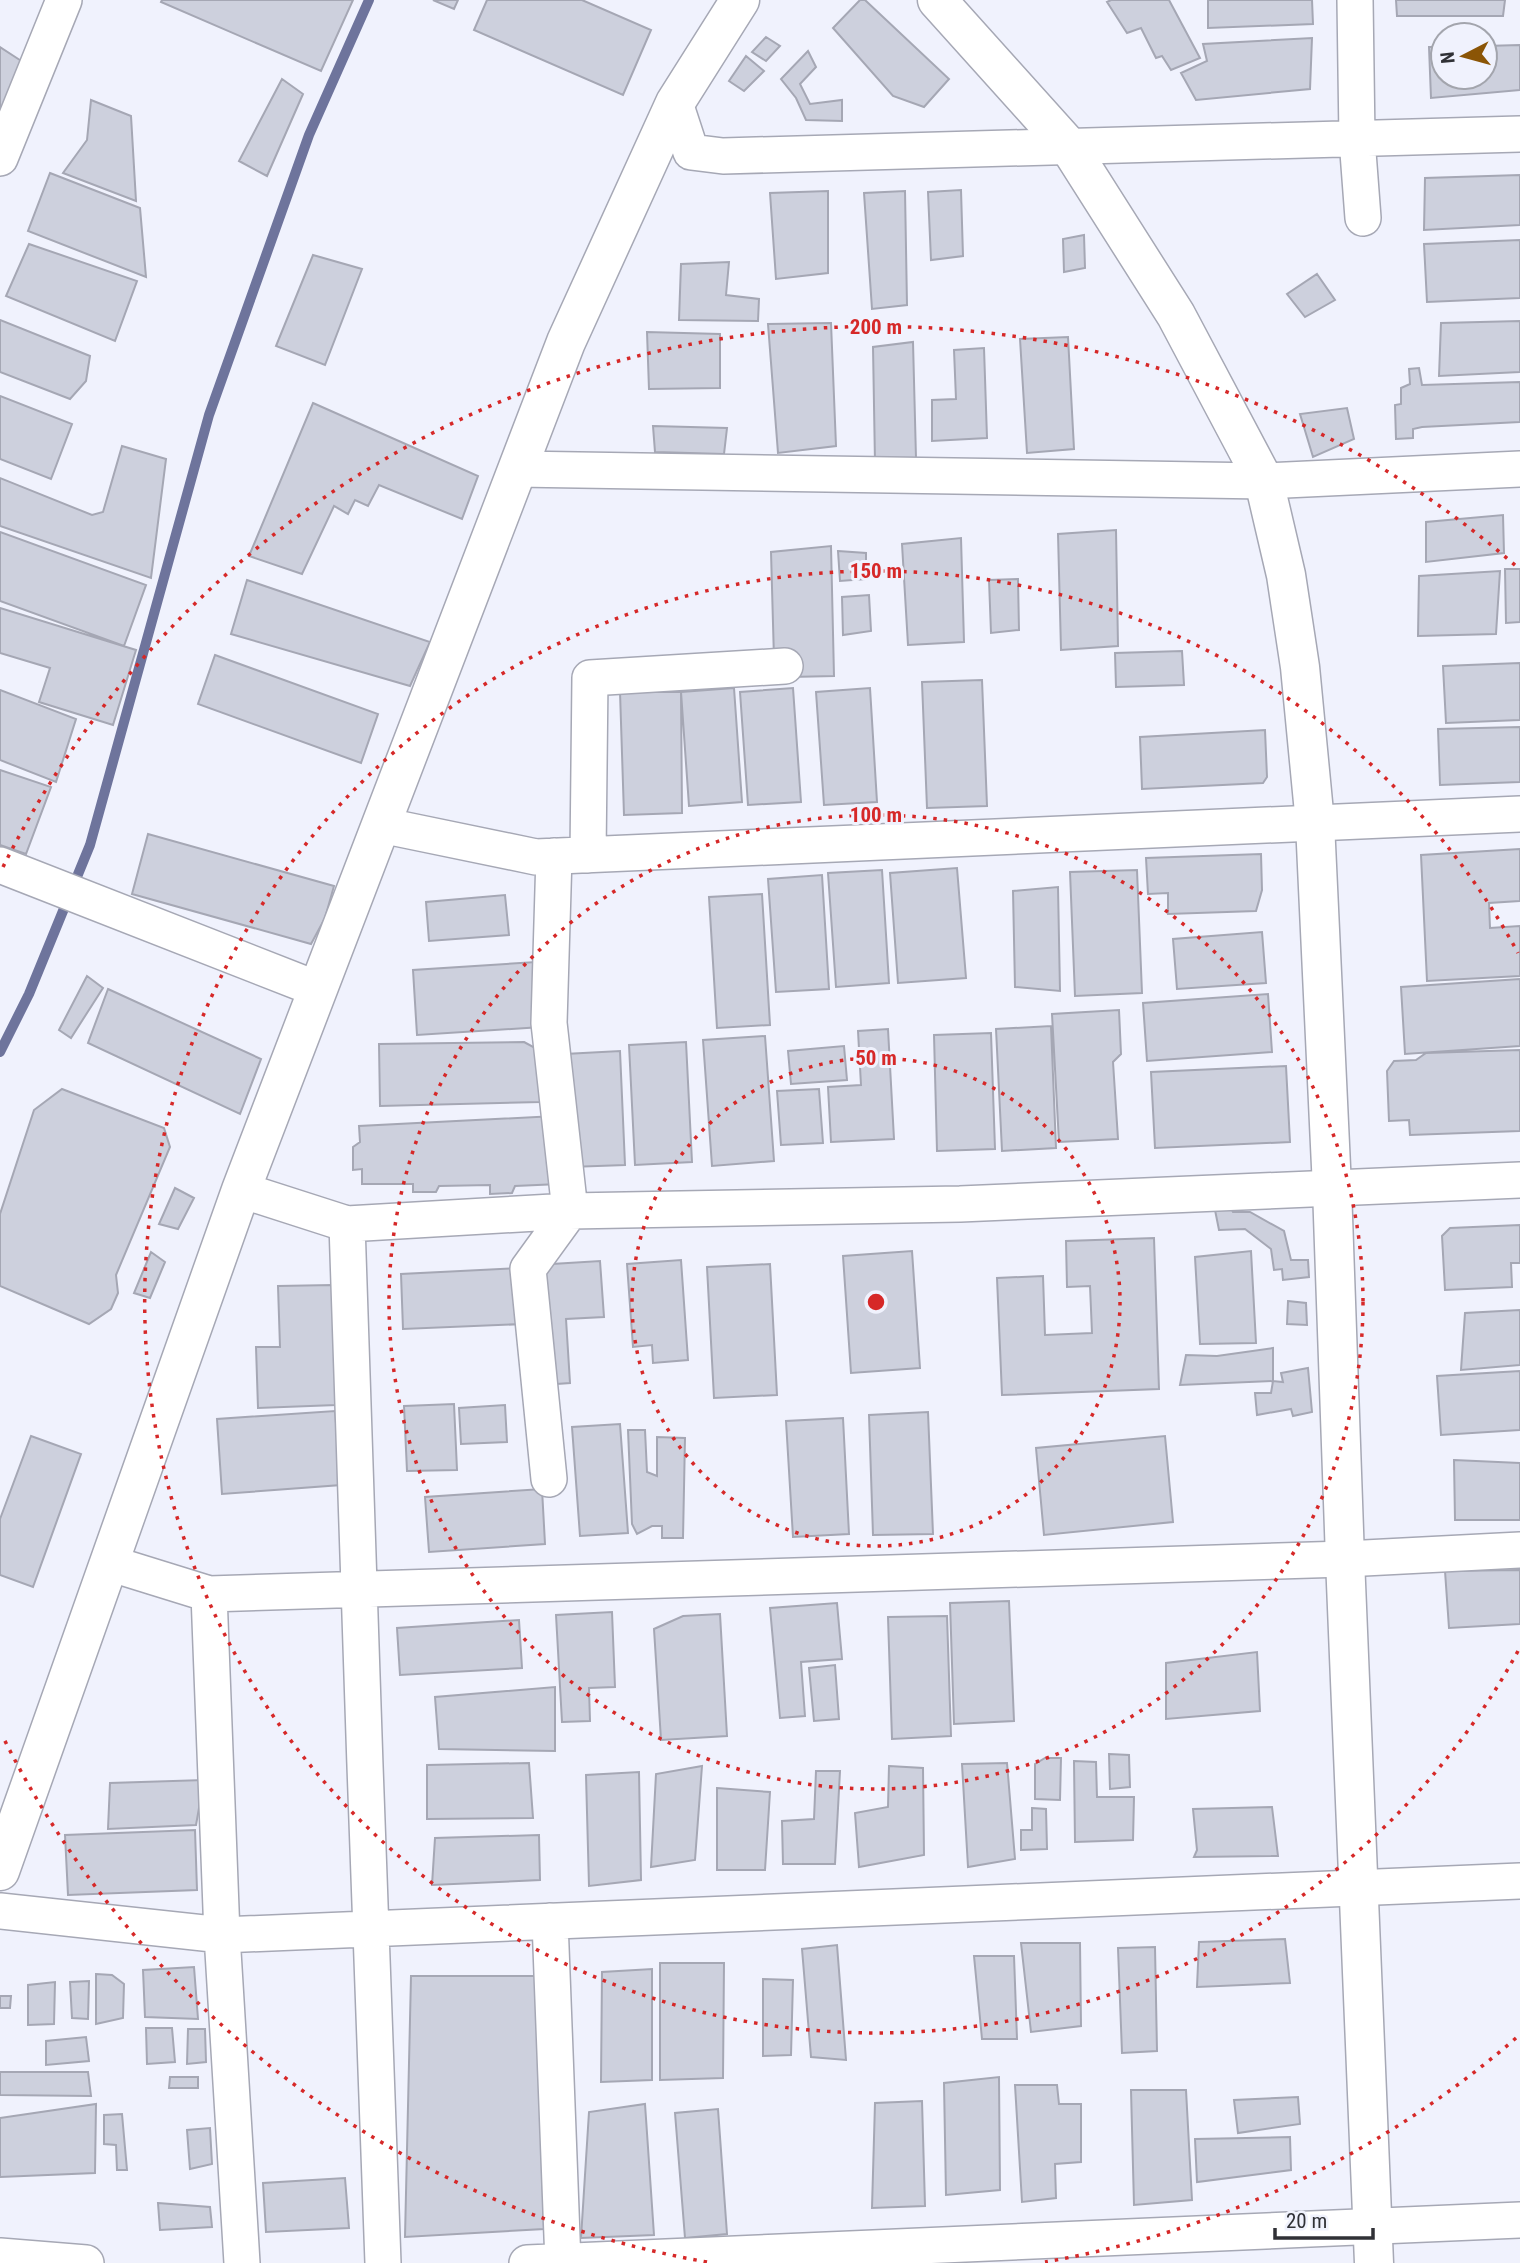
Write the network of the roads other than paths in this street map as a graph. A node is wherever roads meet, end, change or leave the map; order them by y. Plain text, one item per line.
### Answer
1 (64, 0) edge
2 (740, 0) edge
3 (937, 0) edge
4 (1355, 0) edge
5 (675, 103) junction
6 (1520, 134) edge
7 (1357, 139) junction
8 (1070, 148) junction
9 (0, 158) edge
10 (1363, 218) dead end
11 (517, 469) junction
12 (1520, 469) edge
13 (1264, 481) junction
14 (785, 666) dead end
15 (1520, 814) edge
16 (1315, 823) junction
17 (381, 825) junction
18 (588, 855) junction
19 (554, 856) junction
20 (0, 865) edge
21 (317, 989) junction
22 (1520, 1180) edge
23 (1332, 1188) junction
24 (241, 1190) junction
25 (570, 1211) junction
26 (347, 1224) junction
27 (549, 1479) dead end
28 (1520, 1550) edge
29 (1345, 1559) junction
30 (109, 1563) junction
31 (360, 1589) junction
32 (209, 1594) junction
33 (0, 1871) edge
34 (1520, 1881) edge
35 (1360, 1887) junction
36 (0, 1911) edge
37 (550, 1921) junction
38 (369, 1928) junction
39 (222, 1935) junction
40 (1520, 2220) edge
41 (1373, 2225) junction
42 (0, 2256) edge
43 (563, 2262) edge
44 (86, 2263) edge
45 (242, 2263) edge
46 (383, 2263) edge
47 (527, 2263) edge
48 (1374, 2263) edge

1 - 9 street
2 - 5 street
3 - 8 street
4 - 7 street
5 - 8 street
5 - 11 street
6 - 7 street
7 - 8 street
7 - 10 street
8 - 13 street
11 - 13 street
11 - 17 street
12 - 13 street
13 - 16 street
14 - 18 street
15 - 16 street
16 - 18 street
16 - 23 street
17 - 19 street
17 - 21 street
18 - 19 street
19 - 25 street
20 - 21 street
21 - 24 street
22 - 23 street
23 - 25 street
23 - 29 street
24 - 26 street
24 - 30 street
25 - 26 street
25 - 27 street
26 - 31 street
28 - 29 street
29 - 31 street
29 - 35 street
30 - 32 street
30 - 33 street
31 - 32 street
31 - 38 street
32 - 39 street
34 - 35 street
35 - 37 street
35 - 41 street
36 - 39 street
37 - 38 street
37 - 43 street
38 - 39 street
38 - 46 street
39 - 45 street
40 - 41 street
41 - 43 street
41 - 48 street
42 - 44 street
43 - 47 street

